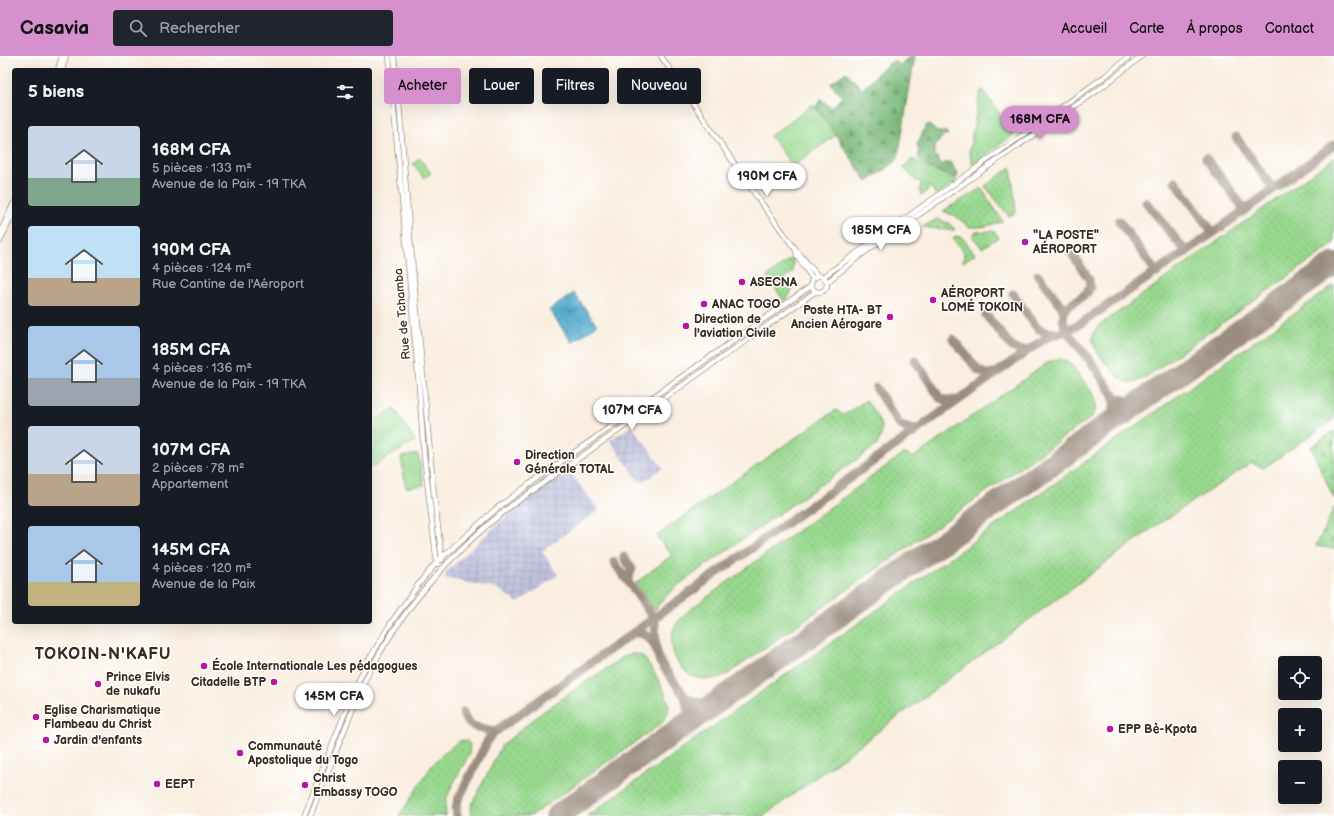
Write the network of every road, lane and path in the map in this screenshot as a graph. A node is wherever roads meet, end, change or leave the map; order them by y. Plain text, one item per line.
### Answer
1 (62, 56) edge
2 (66, 56) edge
3 (389, 56) edge
4 (394, 56) edge
5 (661, 56) edge
6 (1130, 56) edge
7 (1142, 56) edge
8 (59, 68) edge
9 (63, 68) edge
10 (12, 207) edge
11 (12, 216) edge
12 (0, 233) edge
13 (0, 241) edge
14 (796, 250) junction
15 (821, 276) junction
16 (812, 279) junction
17 (827, 282) junction
18 (811, 286) junction
19 (815, 292) junction
20 (441, 559) junction
21 (436, 563) junction
22 (445, 564) junction
23 (440, 570) junction
24 (304, 816) edge
25 (310, 816) edge

1 - 8 main road
2 - 9 main road
3 - 21 main road, Rue de Tchamba
4 - 20 main road, Rue de Tchamba
5 - 14 main road
6 - 15 main road
7 - 17 main road
10 - 12 main road
11 - 13 main road
14 - 15 main road
14 - 16 main road
15 - 16 main road
15 - 17 main road
16 - 18 main road
17 - 19 main road
18 - 19 main road
18 - 20 main road
19 - 22 main road
20 - 21 main road
20 - 22 main road
21 - 23 main road, Rue de Tchamba
21 - 24 main road
22 - 23 main road
23 - 25 main road

